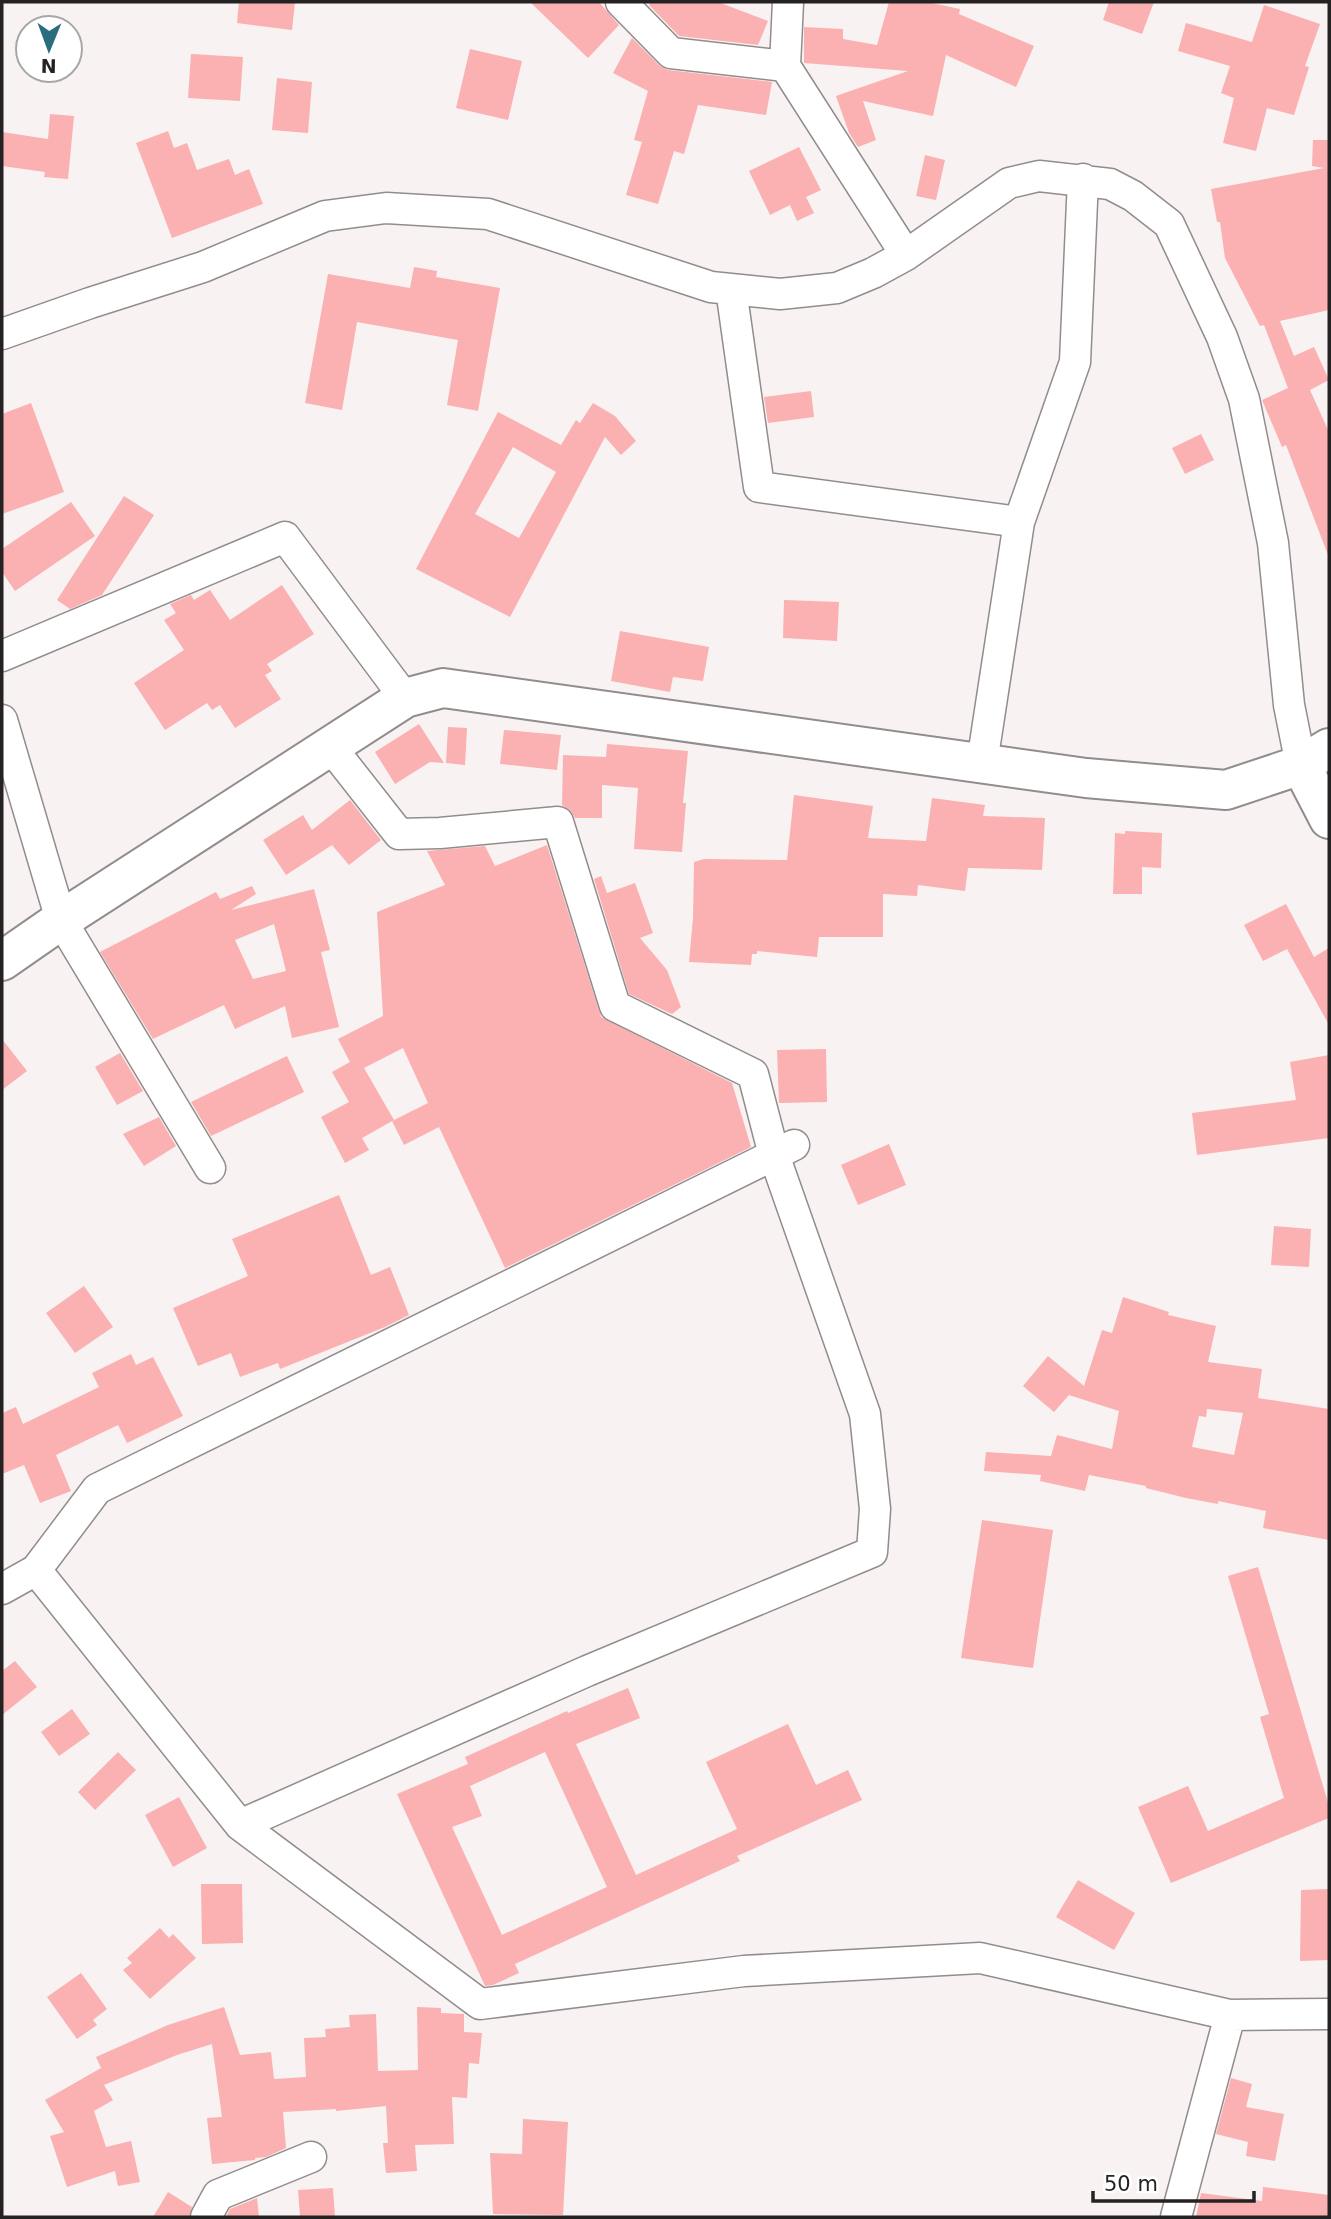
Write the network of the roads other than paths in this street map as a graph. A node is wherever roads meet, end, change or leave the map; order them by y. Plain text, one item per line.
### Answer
1 (621, 2) edge
2 (788, 2) edge
3 (785, 66) junction
4 (1083, 179) junction
5 (906, 255) junction
6 (732, 289) junction
7 (2, 334) edge
8 (1019, 522) junction
9 (2, 656) edge
10 (405, 698) junction
11 (2, 720) edge
12 (330, 746) junction
13 (1315, 757) edge
14 (982, 763) junction
15 (1329, 819) edge
16 (61, 920) junction
17 (2, 961) edge
18 (784, 1150) junction
19 (210, 1168) dead end
20 (36, 1570) junction
21 (2, 1589) edge
22 (240, 1825) junction
23 (1329, 2014) edge
24 (1230, 2015) junction
25 (311, 2157) dead end
26 (206, 2217) edge
27 (1176, 2217) edge

1 - 3 street
2 - 3 street
3 - 5 street
4 - 5 street
4 - 8 street
4 - 13 street
5 - 6 street
6 - 7 street
6 - 8 street
8 - 14 street
9 - 10 street
10 - 12 main road
10 - 14 main road
11 - 16 street
12 - 16 main road
12 - 18 street
13 - 14 main road
13 - 15 main road
16 - 17 main road
16 - 19 street
18 - 20 street
18 - 22 street
20 - 21 street
20 - 22 street
22 - 24 street
23 - 24 street
24 - 27 street
25 - 26 street

